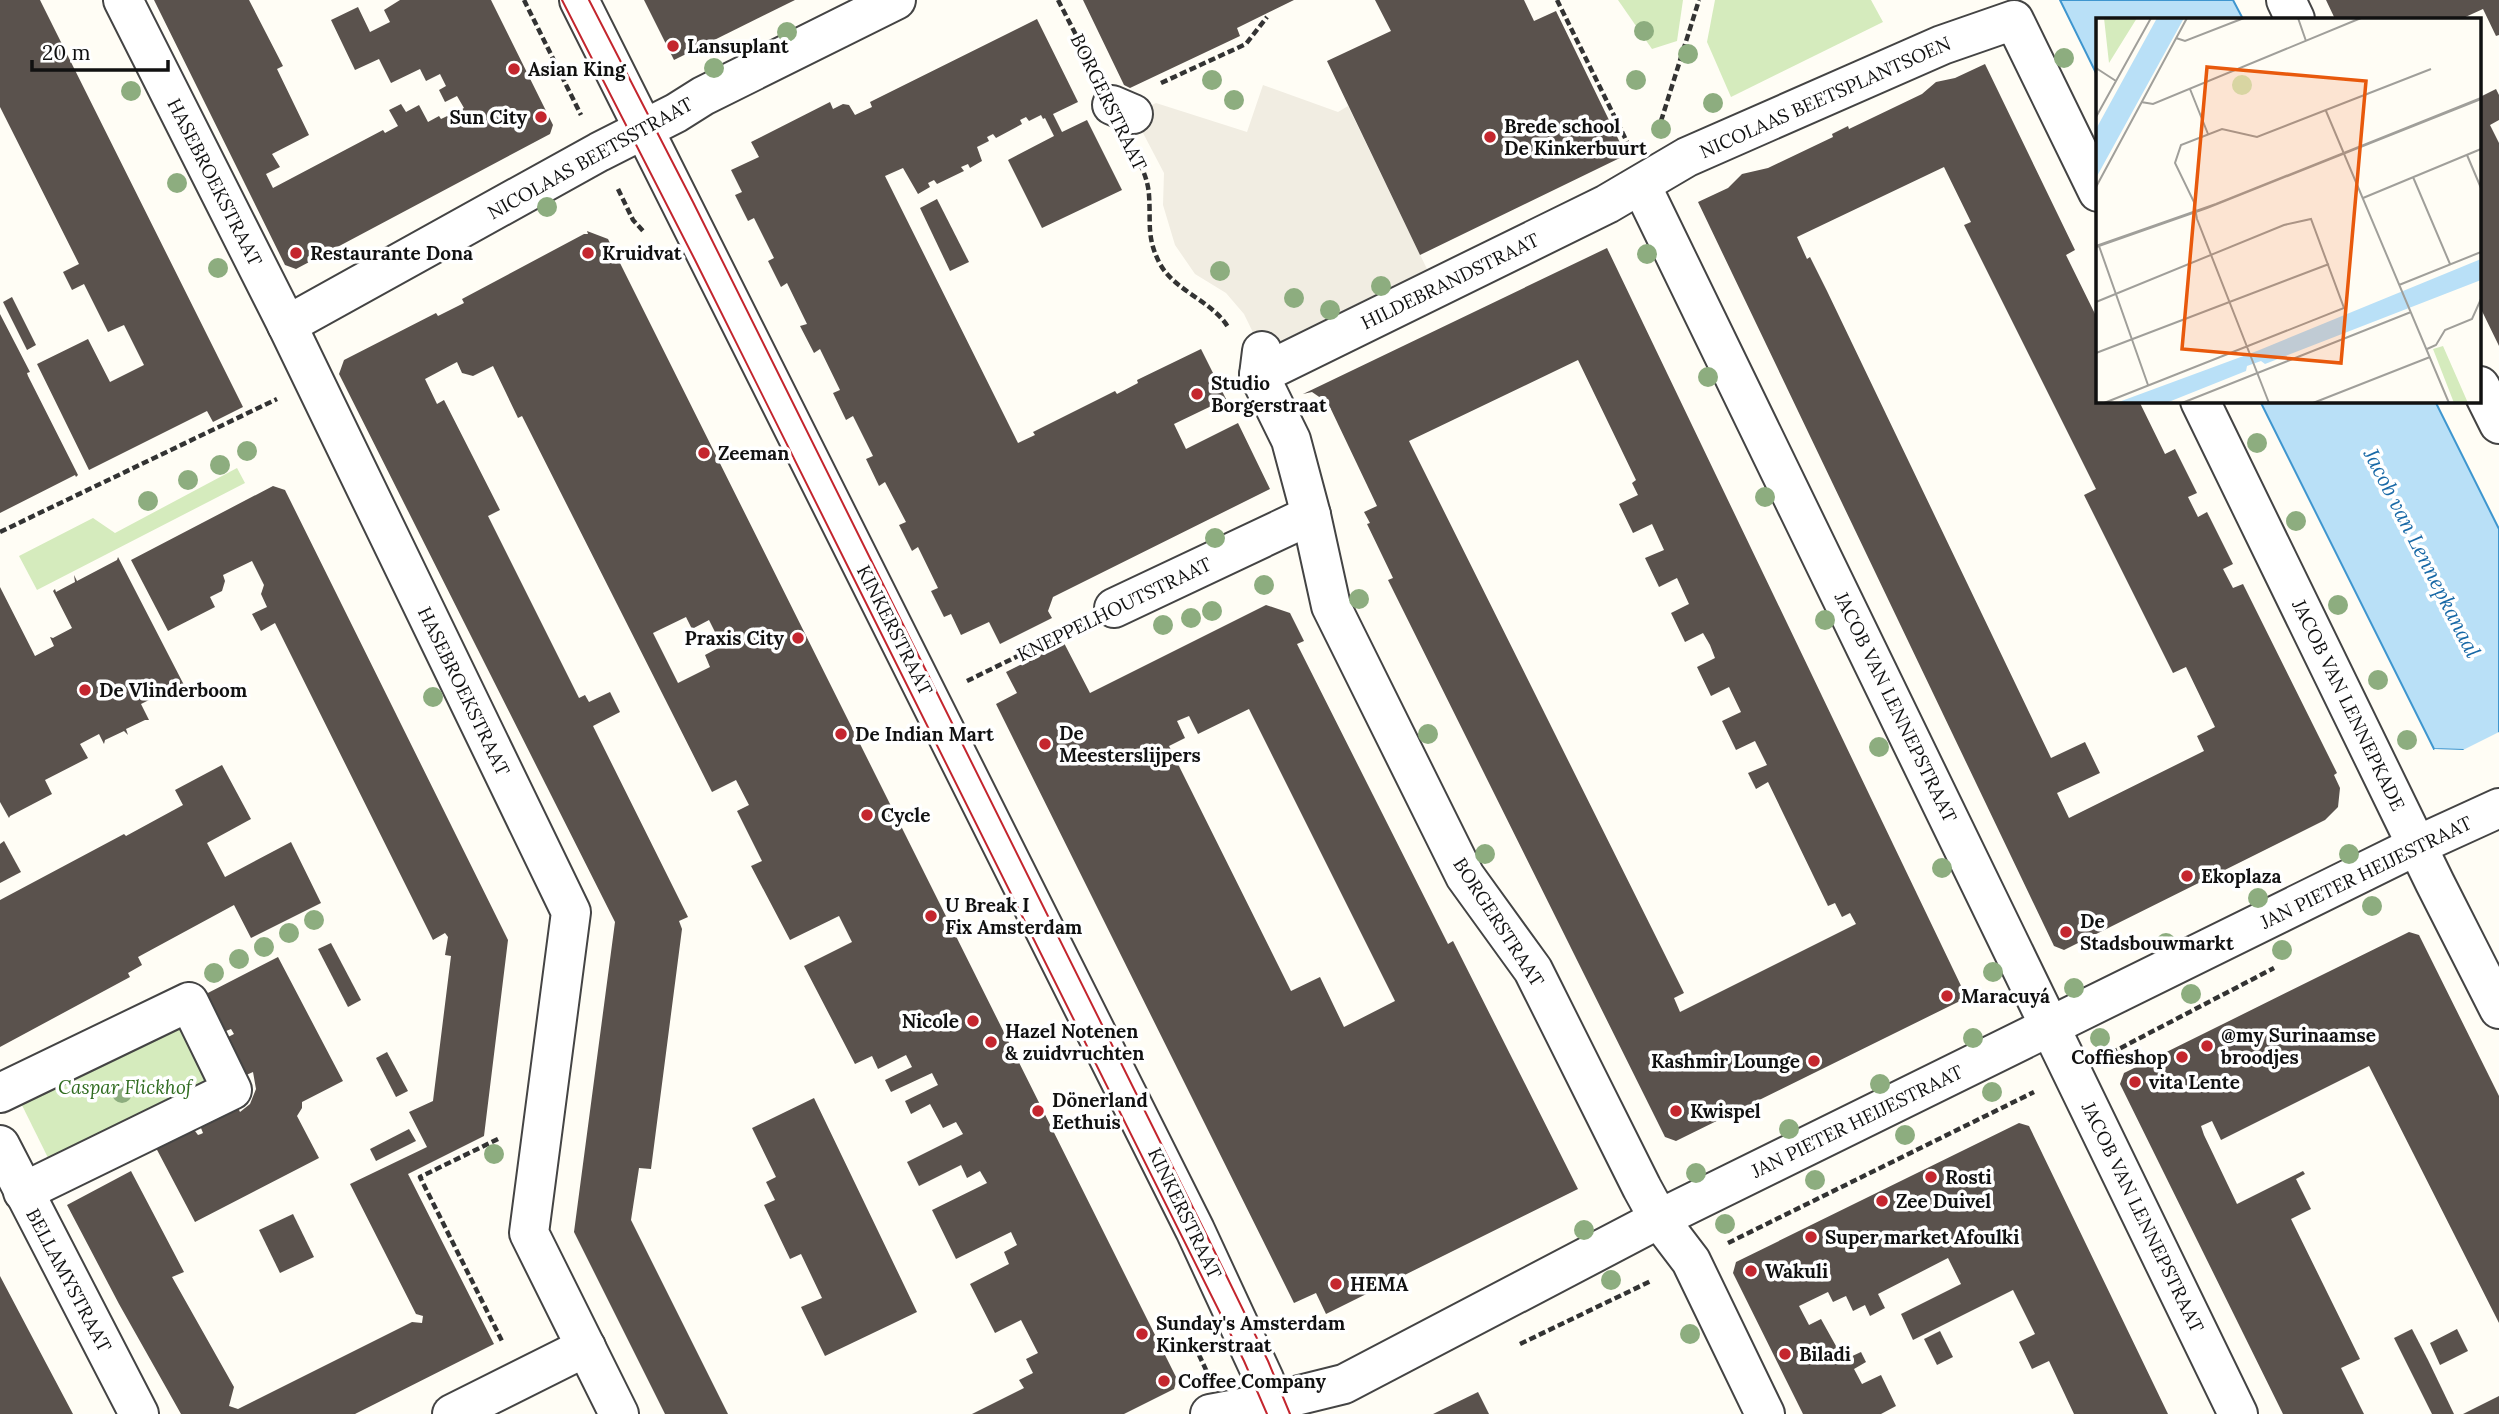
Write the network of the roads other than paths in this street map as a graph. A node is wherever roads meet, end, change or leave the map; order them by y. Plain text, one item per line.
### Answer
1 (123, 0) edge
2 (579, 0) edge
3 (896, 0) edge
4 (2286, 0) edge
5 (2295, 18) edge
6 (643, 130) junction
7 (1641, 185) junction
8 (2096, 188) edge
9 (287, 325) junction
10 (1260, 363) joint
11 (2482, 390) edge
12 (2200, 402) edge
13 (2499, 424) edge
14 (1311, 515) junction
15 (1114, 608) road end
16 (2484, 815) edge
17 (2418, 845) junction
18 (2499, 1009) edge
19 (2051, 1026) junction
20 (0, 1093) edge
21 (0, 1145) edge
22 (23, 1192) junction
23 (1659, 1219) junction
24 (586, 1347) junction
25 (1275, 1408) edge
26 (139, 1414) edge
27 (452, 1414) edge
28 (619, 1414) edge
29 (1210, 1414) edge
30 (1765, 1414) edge
31 (2238, 1414) edge

1 - 9 street, HASEBROEKSTRAAT
2 - 6 street, KINKERSTRAAT
3 - 6 street, NICOLAAS BEETSSTRAAT
4 - 5 street
6 - 9 street, NICOLAAS BEETSSTRAAT
6 - 25 street, KINKERSTRAAT
7 - 8 street, NICOLAAS BEETSPLANTSOEN
7 - 10 street, HILDEBRANDSTRAAT
7 - 19 street, JACOB VAN LENNEPSTRAAT
9 - 24 street, HASEBROEKSTRAAT
10 - 14 street, BORGERSTRAAT
11 - 13 street
12 - 17 street, JACOB VAN LENNEPKADE
14 - 15 street, KNEPPELHOUTSTRAAT
14 - 23 street, BORGERSTRAAT
16 - 17 street, JAN PIETER HEIJESTRAAT
17 - 18 street, JACOB VAN LENNEPKADE
17 - 19 street, JAN PIETER HEIJESTRAAT
19 - 23 street, JAN PIETER HEIJESTRAAT
19 - 31 street, JACOB VAN LENNEPSTRAAT
20 - 22 street
21 - 22 street, BELLAMYSTRAAT
22 - 26 street, BELLAMYSTRAAT
23 - 25 street, JAN PIETER HEIJESTRAAT
23 - 30 street, BORGERSTRAAT
24 - 27 street
24 - 28 street, HASEBROEKSTRAAT
25 - 29 street, JAN PIETER HEIJESTRAAT

